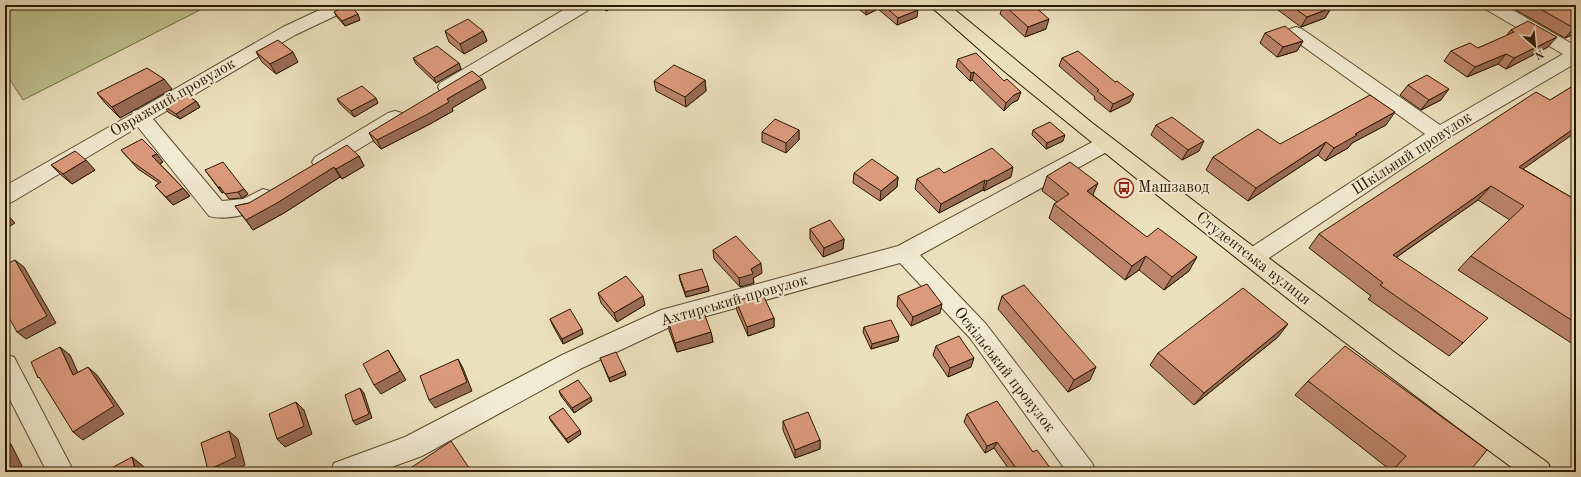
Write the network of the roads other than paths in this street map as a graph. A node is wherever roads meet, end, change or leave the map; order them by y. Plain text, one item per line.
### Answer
1 (344, 5) edge
2 (578, 5) edge
3 (1491, 5) edge
4 (941, 6) edge
5 (1296, 33) edge
6 (1576, 54) edge
7 (431, 96) edge
8 (411, 109) edge
9 (140, 116) junction
10 (1439, 134) junction
11 (1104, 144) junction
12 (309, 170) edge
13 (282, 186) edge
14 (5, 196) edge
15 (904, 253) junction
16 (1252, 258) junction
17 (5, 364) edge
18 (1526, 468) edge
19 (61, 472) edge
20 (343, 472) edge
21 (1083, 472) edge

1 - 9 street, Овражний провулок
2 - 7 street
3 - 6 street
4 - 11 main road, Студентська вулиця
5 - 10 street
6 - 10 street, Шкільний провулок
8 - 12 street
9 - 13 street
9 - 14 street, Овражний провулок
10 - 16 street, Шкільний провулок
11 - 15 street, Ахтирський провулок
11 - 16 main road, Студентська вулиця
15 - 20 street, Ахтирський провулок
15 - 21 street, Оскільський провулок
16 - 18 main road, Студентська вулиця
17 - 19 street

